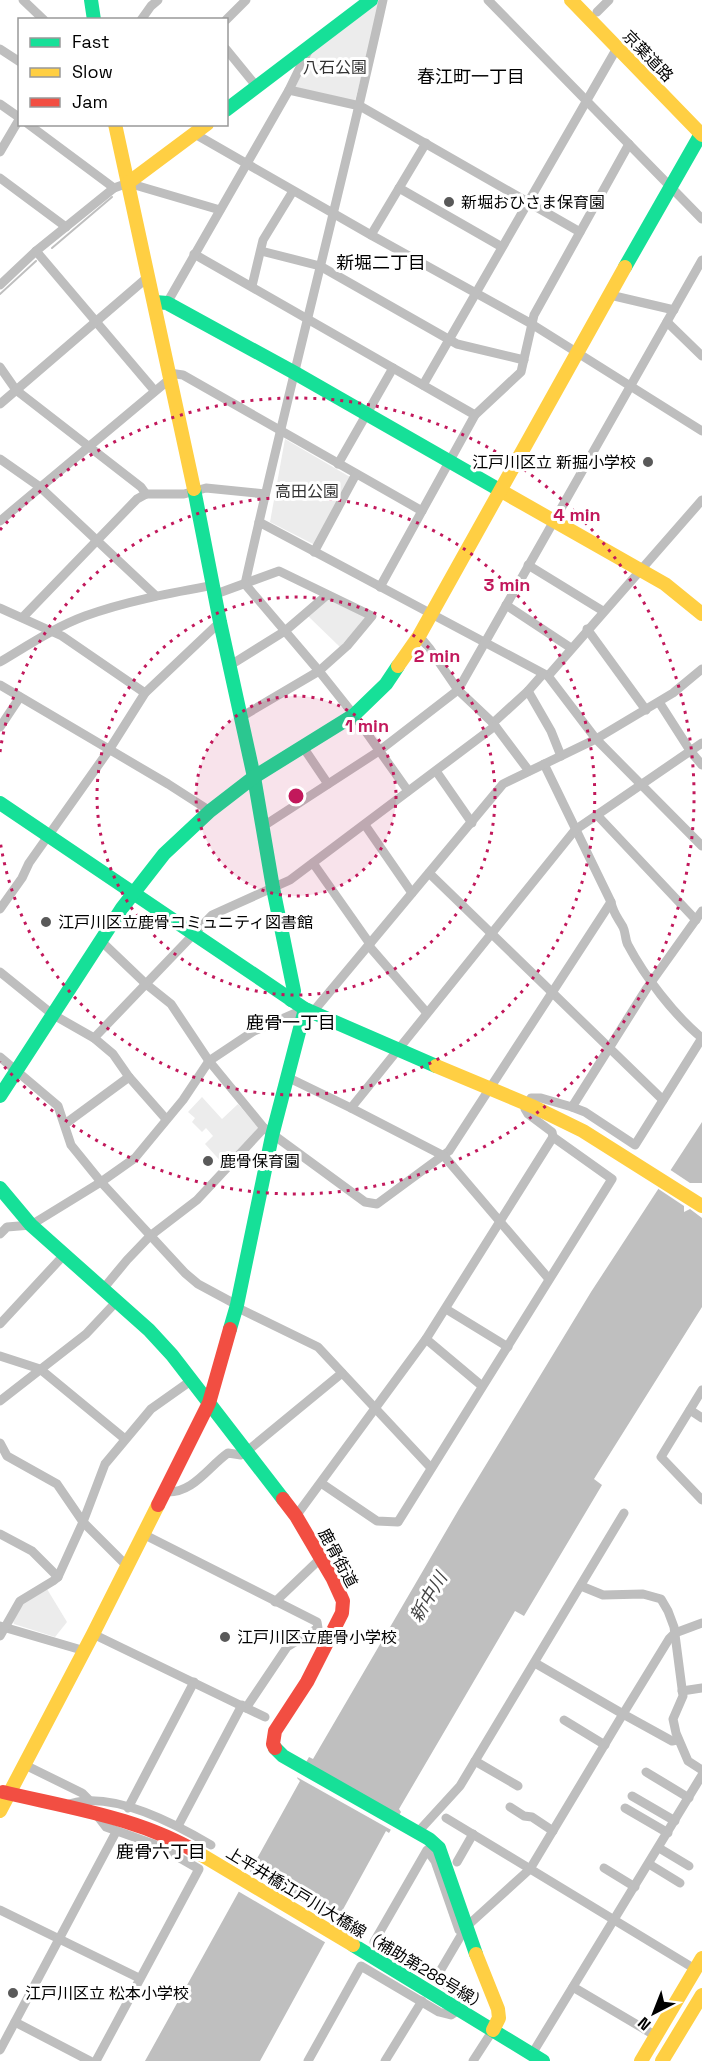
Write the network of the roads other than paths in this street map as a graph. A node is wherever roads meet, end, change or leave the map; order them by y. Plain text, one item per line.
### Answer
1 (23, 0) edge
2 (91, 0) edge
3 (158, 0) edge
4 (246, 0) edge
5 (371, 0) edge
6 (383, 0) edge
7 (488, 0) edge
8 (571, 0) edge
9 (586, 0) edge
10 (609, 0) edge
11 (597, 12) junction
12 (42, 18) edge
13 (94, 18) edge
14 (142, 18) edge
15 (228, 18) edge
16 (310, 47) junction
17 (617, 48) junction
18 (0, 49) edge
19 (228, 51) edge
20 (18, 61) edge
21 (257, 87) junction
22 (289, 90) junction
23 (587, 101) junction
24 (0, 104) edge
25 (360, 105) junction
26 (228, 109) edge
27 (18, 117) edge
28 (18, 121) edge
29 (31, 126) edge
30 (116, 126) edge
31 (203, 127) edge
32 (702, 130) edge
33 (426, 143) junction
34 (629, 144) junction
35 (0, 152) edge
36 (246, 163) junction
37 (0, 178) edge
38 (128, 183) junction
39 (670, 186) junction
40 (114, 188) junction
41 (399, 188) junction
42 (292, 191) junction
43 (528, 202) junction
44 (220, 210) junction
45 (333, 214) junction
46 (702, 219) edge
47 (66, 227) junction
48 (580, 232) junction
49 (371, 235) junction
50 (502, 247) junction
51 (261, 250) junction
52 (36, 251) junction
53 (194, 254) junction
54 (702, 260) edge
55 (320, 266) junction
56 (4, 274) edge
57 (149, 276) junction
58 (0, 285) edge
59 (252, 286) junction
60 (475, 294) junction
61 (610, 295) junction
62 (161, 302) junction
63 (674, 309) junction
64 (308, 319) junction
65 (96, 322) junction
66 (667, 322) junction
67 (530, 323) junction
68 (449, 339) junction
69 (578, 352) junction
70 (702, 356) edge
71 (524, 360) junction
72 (0, 367) edge
73 (393, 368) junction
74 (295, 372) junction
75 (170, 375) junction
76 (423, 385) junction
77 (631, 386) junction
78 (16, 390) junction
79 (154, 390) junction
80 (0, 404) edge
81 (366, 415) junction
82 (475, 415) junction
83 (280, 430) junction
84 (702, 431) edge
85 (88, 446) junction
86 (0, 459) edge
87 (449, 461) junction
88 (338, 464) junction
89 (356, 474) junction
90 (40, 487) junction
91 (195, 491) junction
92 (500, 491) junction
93 (146, 494) junction
94 (265, 494) junction
95 (702, 500) edge
96 (422, 511) junction
97 (0, 521) edge
98 (259, 522) junction
99 (554, 522) junction
100 (97, 541) junction
101 (314, 552) junction
102 (528, 565) junction
103 (639, 570) junction
104 (245, 584) junction
105 (380, 587) junction
106 (215, 589) junction
107 (327, 595) junction
108 (156, 597) junction
109 (506, 605) junction
110 (0, 608) edge
111 (603, 611) junction
112 (702, 614) edge
113 (431, 615) junction
114 (23, 617) junction
115 (220, 622) junction
116 (587, 629) junction
117 (53, 631) junction
118 (285, 631) junction
119 (419, 636) junction
120 (485, 643) junction
121 (571, 648) junction
122 (0, 662) edge
123 (229, 666) junction
124 (702, 669) edge
125 (319, 672) junction
126 (546, 675) junction
127 (0, 686) edge
128 (458, 690) junction
129 (528, 691) junction
130 (145, 693) junction
131 (20, 697) junction
132 (659, 702) junction
133 (646, 710) junction
134 (354, 716) junction
135 (242, 717) junction
136 (494, 724) junction
137 (0, 727) edge
138 (597, 739) junction
139 (702, 743) edge
140 (303, 747) junction
141 (109, 750) junction
142 (380, 751) junction
143 (691, 752) junction
144 (561, 756) junction
145 (544, 764) junction
146 (702, 765) edge
147 (436, 771) junction
148 (529, 771) junction
149 (254, 777) junction
150 (328, 784) junction
151 (640, 785) junction
152 (408, 790) junction
153 (0, 803) edge
154 (210, 812) junction
155 (597, 815) junction
156 (472, 823) junction
157 (365, 825) junction
158 (262, 827) junction
159 (575, 830) junction
160 (50, 835) junction
161 (702, 846) edge
162 (313, 863) junction
163 (429, 873) junction
164 (273, 888) junction
165 (412, 893) junction
166 (133, 894) junction
167 (611, 902) junction
168 (0, 909) edge
169 (702, 911) edge
170 (696, 920) junction
171 (192, 934) junction
172 (492, 934) junction
173 (101, 941) junction
174 (369, 945) junction
175 (0, 972) edge
176 (652, 982) junction
177 (146, 984) junction
178 (552, 993) junction
179 (291, 1000) junction
180 (309, 1011) junction
181 (427, 1013) junction
182 (52, 1014) junction
183 (94, 1038) junction
184 (609, 1048) junction
185 (398, 1050) junction
186 (0, 1057) edge
187 (209, 1060) junction
188 (16, 1071) junction
189 (129, 1077) junction
190 (287, 1077) junction
191 (489, 1088) junction
192 (0, 1096) edge
193 (663, 1100) junction
194 (527, 1104) junction
195 (572, 1107) junction
196 (351, 1108) junction
197 (166, 1119) junction
198 (65, 1124) junction
199 (268, 1132) junction
200 (553, 1137) junction
201 (444, 1156) junction
202 (101, 1182) junction
203 (0, 1188) edge
204 (702, 1206) edge
205 (499, 1222) junction
206 (31, 1225) junction
207 (2, 1228) edge
208 (150, 1236) junction
209 (64, 1254) junction
210 (549, 1279) junction
211 (103, 1288) junction
212 (117, 1301) junction
213 (236, 1306) junction
214 (446, 1309) junction
215 (0, 1324) edge
216 (426, 1339) junction
217 (508, 1347) junction
218 (0, 1356) edge
219 (40, 1369) junction
220 (342, 1372) junction
221 (192, 1380) junction
222 (482, 1386) junction
223 (702, 1390) edge
224 (0, 1401) edge
225 (209, 1403) junction
226 (375, 1408) junction
227 (690, 1410) junction
228 (702, 1418) edge
229 (125, 1439) junction
230 (0, 1443) edge
231 (246, 1452) junction
232 (431, 1468) junction
233 (321, 1483) junction
234 (165, 1492) junction
235 (702, 1500) edge
236 (624, 1513) dead end
237 (296, 1516) junction
238 (83, 1522) junction
239 (0, 1534) edge
240 (143, 1534) junction
241 (321, 1558) junction
242 (127, 1566) junction
243 (58, 1577) junction
244 (581, 1586) junction
245 (275, 1602) junction
246 (702, 1623) edge
247 (1, 1630) edge
248 (675, 1633) junction
249 (93, 1634) junction
250 (85, 1651) junction
251 (535, 1664) junction
252 (194, 1682) junction
253 (702, 1688) edge
254 (682, 1691) junction
255 (244, 1706) junction
256 (623, 1714) junction
257 (265, 1718) dead end
258 (564, 1720) dead end
259 (678, 1740) junction
260 (605, 1744) junction
261 (475, 1761) junction
262 (23, 1764) junction
263 (702, 1770) edge
264 (646, 1772) dead end
265 (702, 1775) edge
266 (518, 1786) dead end
267 (4, 1792) edge
268 (632, 1796) dead end
269 (689, 1798) junction
270 (88, 1799) junction
271 (64, 1806) junction
272 (510, 1807) dead end
273 (128, 1808) junction
274 (625, 1808) dead end
275 (0, 1811) edge
276 (96, 1814) junction
277 (446, 1818) dead end
278 (675, 1821) junction
279 (178, 1826) junction
280 (553, 1830) junction
281 (414, 1831) junction
282 (116, 1832) junction
283 (668, 1833) junction
284 (473, 1834) junction
285 (659, 1848) junction
286 (205, 1849) junction
287 (457, 1862) dead end
288 (649, 1864) junction
289 (689, 1866) dead end
290 (604, 1868) dead end
291 (530, 1869) junction
292 (680, 1883) dead end
293 (635, 1887) junction
294 (0, 1910) edge
295 (615, 1921) junction
296 (464, 1930) junction
297 (59, 1939) junction
298 (700, 1968) edge
299 (139, 1978) junction
300 (436, 1978) junction
301 (573, 1987) junction
302 (702, 1995) edge
303 (422, 2001) junction
304 (694, 2008) edge
305 (460, 2009) junction
306 (15, 2022) junction
307 (493, 2030) junction
308 (656, 2036) junction
309 (0, 2050) edge
310 (531, 2057) edge
311 (90, 2061) edge
312 (96, 2061) edge
313 (308, 2061) edge
314 (385, 2061) edge
315 (473, 2061) edge
316 (641, 2061) edge
317 (651, 2061) edge
318 (662, 2061) edge
319 (672, 2061) edge

1 - 12 street
2 - 13 main road
3 - 14 street
4 - 15 street
5 - 16 main road
6 - 25 street
7 - 23 street
8 - 17 main road, 京葉道路
9 - 11 main road, 京葉道路
10 - 11 street
11 - 32 main road, 京葉道路
16 - 21 main road
16 - 22 street
17 - 23 street
17 - 32 main road, 京葉道路
18 - 20 street
19 - 21 street
21 - 26 main road
22 - 25 street
22 - 36 street
23 - 34 street
23 - 43 street
24 - 27 street
25 - 33 street
25 - 45 street
28 - 35 street
29 - 40 street
30 - 38 main road
31 - 36 street
31 - 38 main road
32 - 39 main road
33 - 41 street
33 - 43 street
34 - 39 street
34 - 48 street
36 - 42 street
36 - 44 street
37 - 47 street
38 - 40 street
38 - 44 street
38 - 57 main road
39 - 46 street
39 - 61 main road
40 - 47 street
41 - 49 street
41 - 50 street
42 - 45 street
42 - 51 street
43 - 48 street
43 - 50 street
44 - 53 street
45 - 49 street
45 - 55 street
47 - 52 street
48 - 67 street
49 - 60 street
50 - 60 street
51 - 55 street
51 - 59 street
52 - 56 street
52 - 65 street
53 - 59 street
53 - 62 street
54 - 63 street
55 - 64 street
55 - 68 street
56 - 58 street
57 - 62 main road
57 - 65 street
59 - 64 street
60 - 67 street
60 - 68 street
61 - 63 street
61 - 69 main road
62 - 74 main road
62 - 75 main road
63 - 66 street
64 - 73 street
64 - 74 street
65 - 78 street
65 - 79 street
66 - 70 street
66 - 77 street
67 - 69 street
67 - 71 street
68 - 71 street
68 - 76 street
69 - 77 street
69 - 92 main road
71 - 82 street
72 - 78 street
73 - 76 street
73 - 81 street
74 - 81 main road
74 - 83 street
75 - 79 street
75 - 83 street
75 - 91 main road
76 - 82 street
77 - 84 street
77 - 99 street
78 - 80 street
78 - 85 street
79 - 85 street
81 - 87 main road
81 - 88 street
82 - 87 street
83 - 88 street
83 - 94 street
85 - 90 street
85 - 93 street
86 - 90 street
87 - 92 main road
87 - 96 street
88 - 89 street
89 - 96 street
89 - 101 street
90 - 97 street
90 - 100 street
91 - 93 street
91 - 94 street
91 - 106 main road
92 - 99 main road
92 - 113 main road
93 - 100 street
94 - 98 street
95 - 103 street
96 - 105 street
98 - 101 street
98 - 104 street
99 - 102 street
99 - 103 main road
100 - 108 street
100 - 114 street
101 - 105 street
102 - 109 street
102 - 111 street
103 - 111 street
103 - 112 main road
104 - 106 street
104 - 107 street
104 - 118 street
105 - 113 street
106 - 108 street
106 - 115 main road
107 - 118 street
107 - 125 street
108 - 117 street
109 - 120 street
109 - 121 street
110 - 114 street
111 - 116 street
113 - 119 main road
113 - 120 street
114 - 117 street
115 - 123 main road
115 - 130 street
116 - 121 street
116 - 133 street
117 - 122 street
117 - 130 street
118 - 123 street
118 - 125 street
119 - 128 street
119 - 134 main road
120 - 126 street
120 - 128 street
121 - 126 street
123 - 135 main road
124 - 132 street
125 - 134 street
125 - 135 street
126 - 129 street
126 - 138 street
127 - 131 street
128 - 136 street
128 - 142 street
129 - 136 street
129 - 144 street
130 - 141 street
131 - 137 street
131 - 141 street
132 - 133 street
132 - 143 street
133 - 138 street
134 - 140 main road
134 - 142 street
135 - 149 main road
136 - 147 street
136 - 148 street
138 - 144 street
138 - 151 street
139 - 143 street
140 - 149 main road
140 - 150 street
141 - 154 street
141 - 160 street
142 - 150 street
142 - 152 street
143 - 146 street
143 - 151 street
144 - 145 street
145 - 148 street
145 - 159 street
147 - 152 street
147 - 156 street
148 - 156 street
149 - 154 main road
149 - 158 main road
150 - 158 street
151 - 155 street
151 - 161 street
152 - 157 street
153 - 160 main road
154 - 166 main road
155 - 159 street
155 - 170 street
156 - 163 street
157 - 162 street
157 - 165 street
158 - 164 main road
159 - 167 street
159 - 172 street
160 - 166 main road
160 - 168 street
162 - 164 street
162 - 174 street
163 - 165 street
163 - 172 street
164 - 171 street
164 - 179 main road
165 - 174 street
166 - 171 main road
166 - 173 main road
167 - 176 street
167 - 178 street
169 - 170 street
170 - 176 street
171 - 177 street
171 - 179 main road
172 - 178 street
172 - 181 street
173 - 177 street
173 - 182 main road
174 - 180 street
174 - 181 street
175 - 182 street
176 - 184 street
176 - 193 street
177 - 183 street
177 - 187 street
178 - 184 street
178 - 191 street
179 - 180 main road
180 - 185 main road
180 - 187 street
180 - 190 main road
181 - 185 street
182 - 183 street
182 - 188 main road
183 - 189 street
184 - 193 street
184 - 195 street
185 - 191 main road
185 - 196 street
186 - 188 street
187 - 197 street
187 - 199 street
188 - 192 main road
188 - 198 street
189 - 197 street
189 - 198 street
190 - 196 street
190 - 199 main road
191 - 194 main road
191 - 201 street
193 - 195 street
194 - 195 street
194 - 200 street
194 - 204 main road
196 - 201 street
197 - 202 street
198 - 202 street
199 - 201 street
199 - 208 street
199 - 213 main road
200 - 205 street
200 - 210 street
201 - 205 street
202 - 206 street
202 - 208 street
203 - 206 main road, 鹿骨街道
205 - 210 street
205 - 214 street
206 - 207 street
206 - 209 main road, 鹿骨街道
208 - 211 street
208 - 213 street
209 - 211 main road, 鹿骨街道
209 - 215 street
210 - 217 street
211 - 212 main road, 鹿骨街道
212 - 219 street
212 - 221 main road, 鹿骨街道
213 - 220 street
213 - 225 main road
214 - 216 street
214 - 217 street
216 - 222 street
216 - 226 street
217 - 222 street
218 - 219 street
219 - 224 street
219 - 229 street
220 - 226 street
220 - 231 street
221 - 225 main road, 鹿骨街道
221 - 229 street
222 - 232 street
223 - 227 street
225 - 231 main road, 鹿骨街道
225 - 234 main road
226 - 232 street
226 - 233 street
227 - 228 street
227 - 235 street
229 - 238 street
230 - 238 street
231 - 234 street
231 - 237 main road, 鹿骨街道
232 - 233 street
233 - 237 street
234 - 240 main road
236 - 244 street
237 - 241 main road, 鹿骨街道
238 - 242 street
238 - 243 street
239 - 243 street
240 - 242 main road
240 - 245 street
241 - 245 street
241 - 281 main road, 鹿骨街道
242 - 249 main road
243 - 247 street
244 - 248 street
244 - 251 street
245 - 255 street
246 - 248 street
247 - 250 street
248 - 254 street
248 - 256 street
249 - 250 main road
249 - 252 street
250 - 262 main road
251 - 256 street
251 - 261 street
252 - 255 street
252 - 273 street
253 - 254 street
254 - 259 street
255 - 257 street
255 - 279 street
256 - 259 street
256 - 260 street
258 - 260 street
259 - 263 street
260 - 280 street
261 - 266 street
261 - 281 street
262 - 267 main road
262 - 270 street
264 - 269 street
265 - 269 street
267 - 271 main road, 上平井橋江戸川大橋線（補助第288号線）
267 - 275 main road
268 - 278 street
269 - 278 street
270 - 271 street
270 - 273 street
271 - 276 main road, 上平井橋江戸川大橋線（補助第288号線）
272 - 280 street
273 - 279 street
274 - 283 street
276 - 282 street
276 - 286 main road, 上平井橋江戸川大橋線（補助第288号線）
277 - 284 street
278 - 283 street
279 - 286 street
280 - 291 street
281 - 296 main road, 鹿骨街道
282 - 297 street
282 - 299 street
283 - 285 street
284 - 287 street
284 - 291 street
285 - 288 street
285 - 289 street
286 - 305 main road, 上平井橋江戸川大橋線（補助第288号線）, bridge
288 - 292 street
288 - 293 street
290 - 293 street
291 - 295 street
291 - 296 street
293 - 295 street
294 - 297 street
295 - 298 street
295 - 301 street
296 - 300 street
296 - 300 street
296 - 307 main road, 鹿骨街道
297 - 299 street
297 - 306 street
298 - 304 main road
298 - 308 main road
299 - 312 street
300 - 305 street
301 - 308 street
301 - 310 street
302 - 304 main road
303 - 305 street
303 - 313 street
303 - 314 street
304 - 317 main road
304 - 318 main road
304 - 319 main road
305 - 307 main road, 上平井橋江戸川大橋線（補助第288号線）
306 - 309 street
306 - 311 street
307 - 310 main road
307 - 315 street
308 - 316 main road

